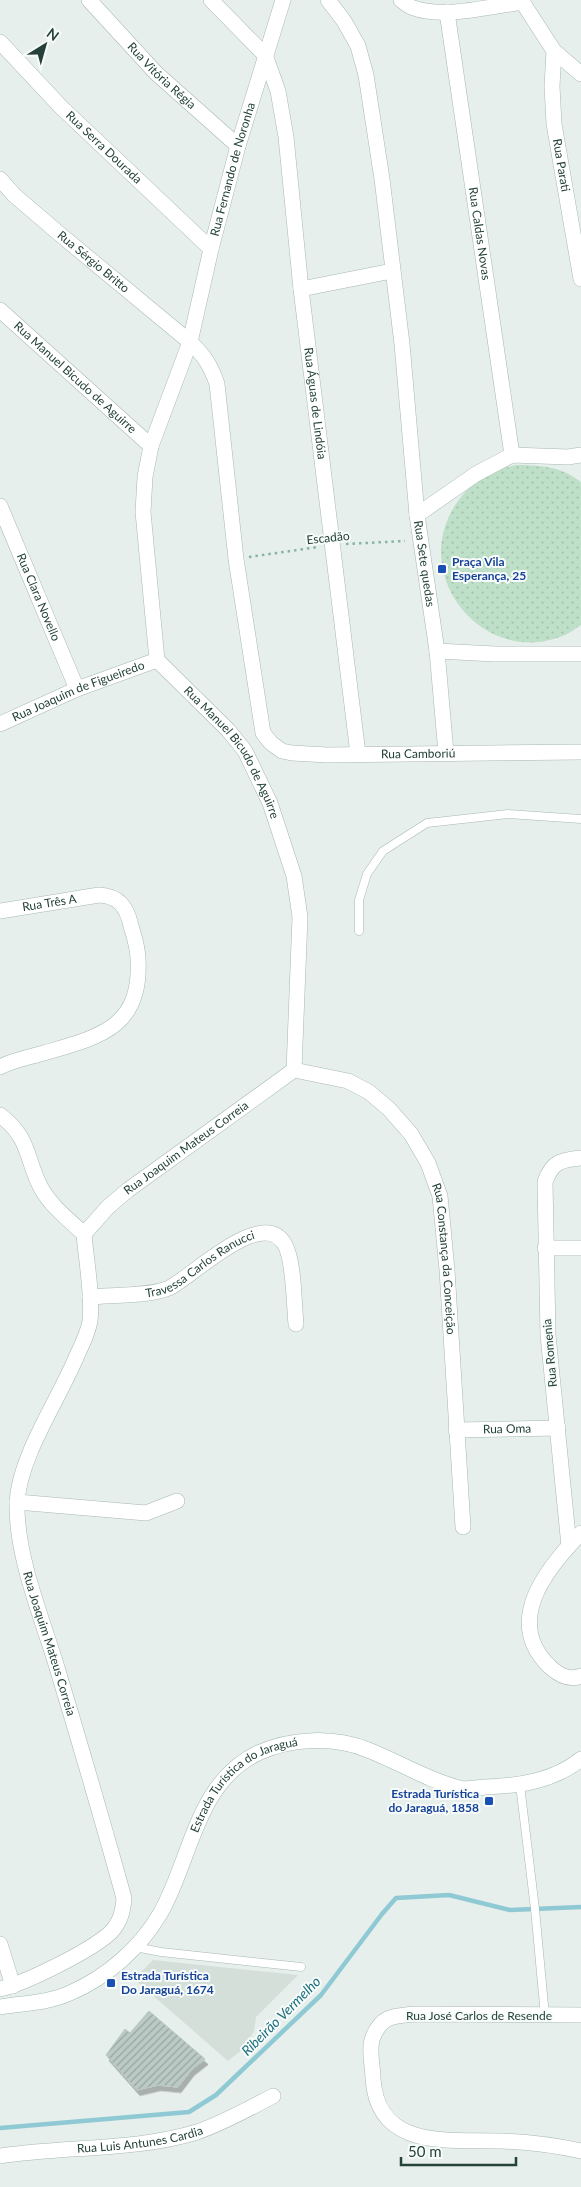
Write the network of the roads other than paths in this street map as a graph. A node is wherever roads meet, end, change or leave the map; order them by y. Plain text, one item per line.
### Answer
1 (89, 0) edge
2 (211, 0) edge
3 (283, 0) edge
4 (328, 0) edge
5 (401, 0) edge
6 (522, 1) edge
7 (447, 12) junction
8 (0, 42) edge
9 (554, 51) junction
10 (265, 55) junction
11 (581, 74) edge
12 (238, 146) junction
13 (0, 179) edge
14 (211, 249) junction
15 (392, 271) junction
16 (581, 278) edge
17 (300, 290) junction
18 (0, 310) edge
19 (190, 342) junction
20 (151, 446) junction
21 (512, 455) junction
22 (581, 455) edge
23 (0, 506) edge
24 (418, 515) junction
25 (4, 522) edge
26 (437, 651) junction
27 (581, 654) edge
28 (157, 660) junction
29 (77, 689) junction
30 (0, 724) edge
31 (581, 752) edge
32 (446, 753) junction
33 (358, 754) junction
34 (581, 819) edge
35 (0, 911) edge
36 (359, 931) dead end
37 (0, 1066) edge
38 (294, 1070) junction
39 (0, 1115) edge
40 (581, 1158) edge
41 (84, 1234) junction
42 (545, 1248) junction
43 (581, 1248) edge
44 (90, 1297) junction
45 (296, 1324) dead end
46 (558, 1428) junction
47 (456, 1430) junction
48 (177, 1501) dead end
49 (17, 1502) junction
50 (462, 1527) dead end
51 (581, 1533) edge
52 (569, 1546) junction
53 (581, 1676) edge
54 (581, 1757) edge
55 (520, 1785) junction
56 (0, 1944) edge
57 (135, 1947) junction
58 (301, 1967) dead end
59 (7, 1988) edge
60 (0, 1998) edge
61 (0, 2007) edge
62 (581, 2015) edge
63 (545, 2016) junction
64 (273, 2096) dead end
65 (581, 2151) edge
66 (0, 2156) edge

1 - 12 street, Rua Vitória Régia
2 - 10 street
3 - 10 street, Rua Fernando de Noronha
4 - 15 street
5 - 7 street
6 - 7 street
6 - 9 street
7 - 21 street, Rua Caldas Novas
8 - 14 street, Rua Serra Dourada
9 - 11 street
9 - 16 street, Rua Parati
10 - 12 street, Rua Fernando de Noronha
10 - 17 street, Rua Águas de Lindóia
12 - 14 street, Rua Fernando de Noronha
13 - 19 street, Rua Sérgio Britto
14 - 19 street, Rua Fernando de Noronha
15 - 17 street
15 - 24 street
17 - 33 street, Rua Águas de Lindóia
18 - 20 street, Rua Manuel Bicudo de Aguirre
19 - 20 street, Rua Manuel Bicudo de Aguirre
19 - 33 street, Rua Camboriú
20 - 28 street, Rua Manuel Bicudo de Aguirre
21 - 22 street
21 - 24 street, Rua Sete quedas
23 - 25 street, Rua Clara Novello
24 - 26 street, Rua Sete quedas
25 - 29 street, Rua Clara Novello
26 - 27 street
26 - 32 street
28 - 29 street, Rua Joaquim de Figueiredo
28 - 38 street, Rua Manuel Bicudo de Aguirre
29 - 30 street, Rua Joaquim de Figueiredo
31 - 32 street, Rua Camboriú
32 - 33 street, Rua Camboriú
34 - 36 lane
35 - 37 street, Rua Três A
38 - 41 street, Rua Joaquim Mateus Correia
38 - 47 street, Rua Constança da Conceição
39 - 41 street
40 - 42 street, Rua Romenia
41 - 44 street, Rua Joaquim Mateus Correia
42 - 43 street
42 - 46 street, Rua Romenia
44 - 45 street, Travessa Carlos Ranucci
44 - 49 street, Rua Joaquim Mateus Correia
46 - 47 street, Rua Oma
46 - 52 street, Rua Romenia
47 - 50 street, Rua Constança da Conceição
48 - 49 street
49 - 59 street, Rua Joaquim Mateus Correia
51 - 52 street
52 - 53 street
54 - 55 street, Estrada Turística do Jaraguá
55 - 57 street, Estrada Turística do Jaraguá
55 - 63 lane
56 - 59 street
57 - 58 lane
57 - 61 street, Estrada Turística do Jaraguá
59 - 60 street, Rua Joaquim Mateus Correia
62 - 63 street, Rua José Carlos de Resende
63 - 65 street, Rua José Carlos de Resende
64 - 66 street, Rua Luis Antunes Cardia

